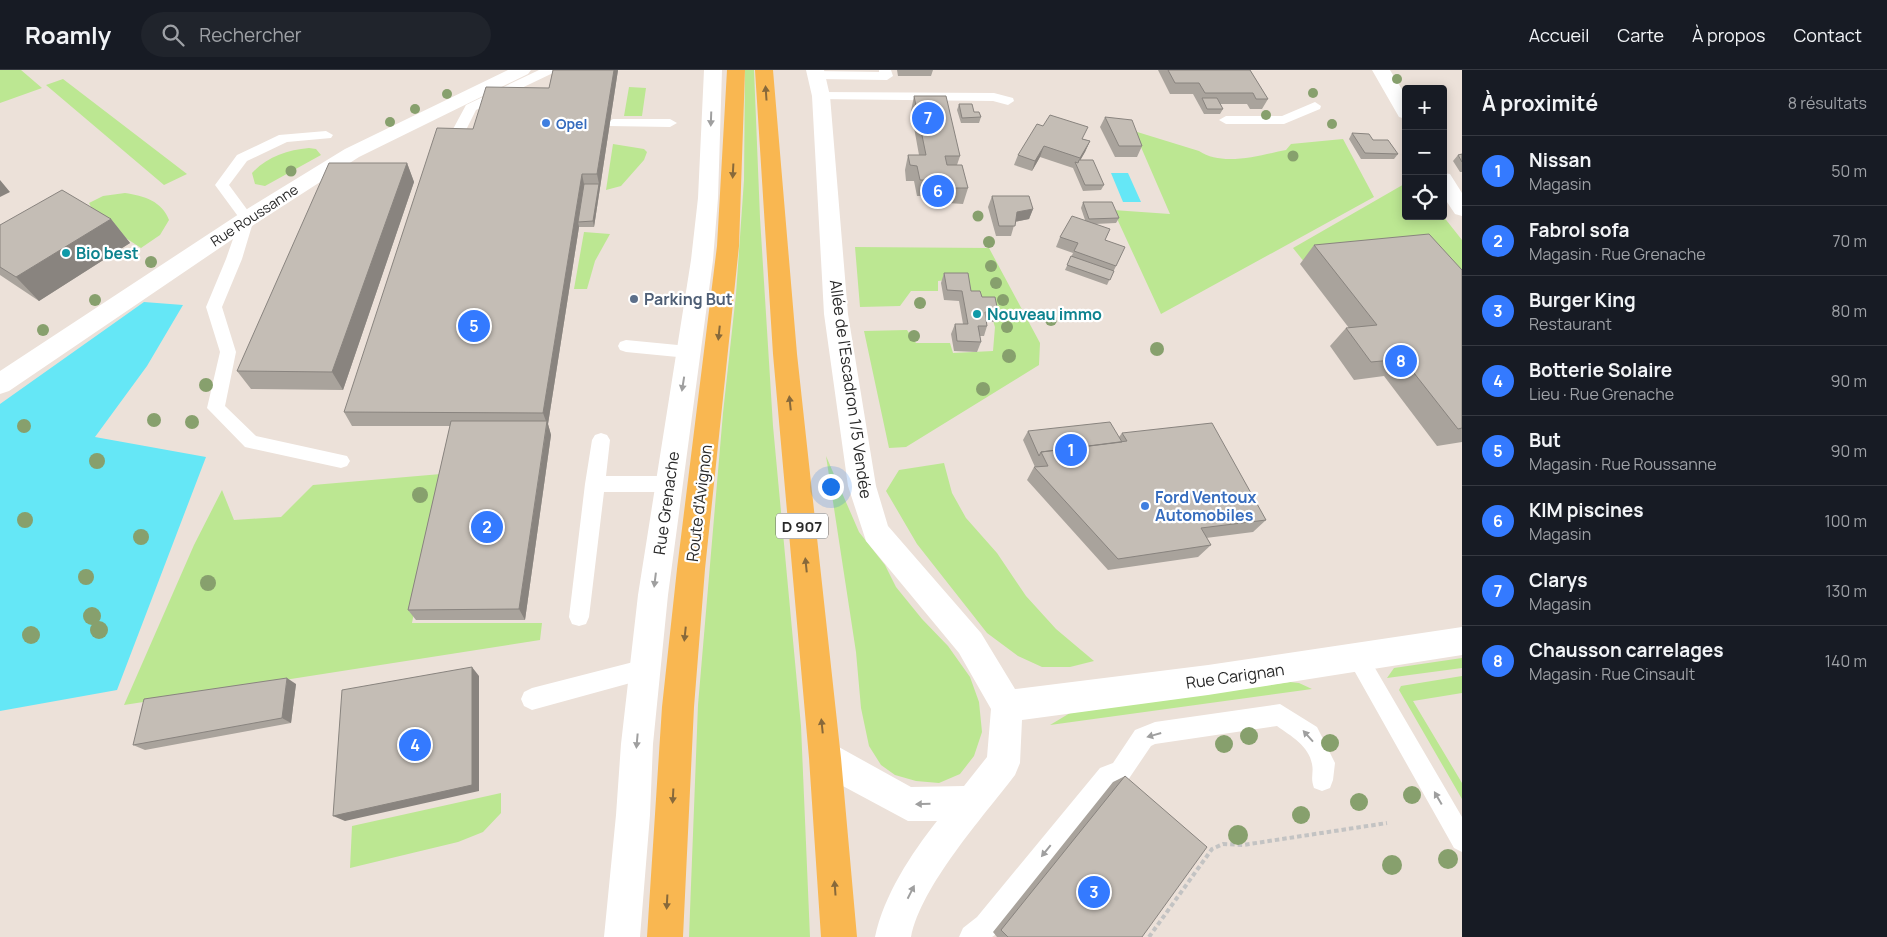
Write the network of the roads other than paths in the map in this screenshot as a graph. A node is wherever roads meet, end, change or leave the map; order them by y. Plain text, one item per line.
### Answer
1 (522, 70) edge
2 (549, 70) edge
3 (713, 70) edge
4 (736, 70) edge
5 (764, 70) edge
6 (885, 70) edge
7 (1381, 70) edge
8 (817, 80) edge
9 (1008, 101) dead end
10 (1315, 106) dead end
11 (1402, 106) edge
12 (1226, 120) dead end
13 (613, 123) dead end
14 (670, 123) dead end
15 (459, 131) edge
16 (326, 135) dead end
17 (1447, 185) edge
18 (1462, 209) edge
19 (247, 219) junction
20 (626, 346) dead end
21 (688, 352) junction
22 (0, 384) edge
23 (601, 440) dead end
24 (341, 461) dead end
25 (594, 484) junction
26 (668, 484) junction
27 (578, 617) dead end
28 (1462, 641) edge
29 (1358, 658) junction
30 (645, 669) junction
31 (532, 699) dead end
32 (1007, 706) junction
33 (825, 758) junction
34 (1322, 780) dead end
35 (971, 803) junction
36 (1462, 840) edge
37 (622, 937) edge
38 (665, 937) edge
39 (839, 937) edge
40 (893, 937) edge
41 (972, 937) edge

1 - 19 street, Rue Roussanne
2 - 15 lane
3 -> 21 street, Rue Grenache
4 -> 38 main road, Route d'Avignon
33 -> 5 main road, D 907
6 - 8 lane
7 - 11 street
8 - 9 lane
8 - 32 street, Allée de l'Escadron 1/5 Vendée
10 - 12 lane
13 - 14 lane
16 - 19 lane
17 - 18 street
19 - 22 street, Rue Roussanne
19 - 24 lane
20 - 21 lane
21 -> 26 street, Rue Grenache
23 - 25 lane
25 - 26 lane
25 - 27 lane
26 -> 30 street, Rue Grenache
28 - 29 street, Rue Carignan
29 - 32 street, Rue Carignan
36 -> 29 lane
30 - 31 lane
30 -> 37 street, Rue Grenache
32 - 35 street
35 -> 33 street
39 -> 33 main road, D 907
34 -> 41 lane
40 -> 35 street

